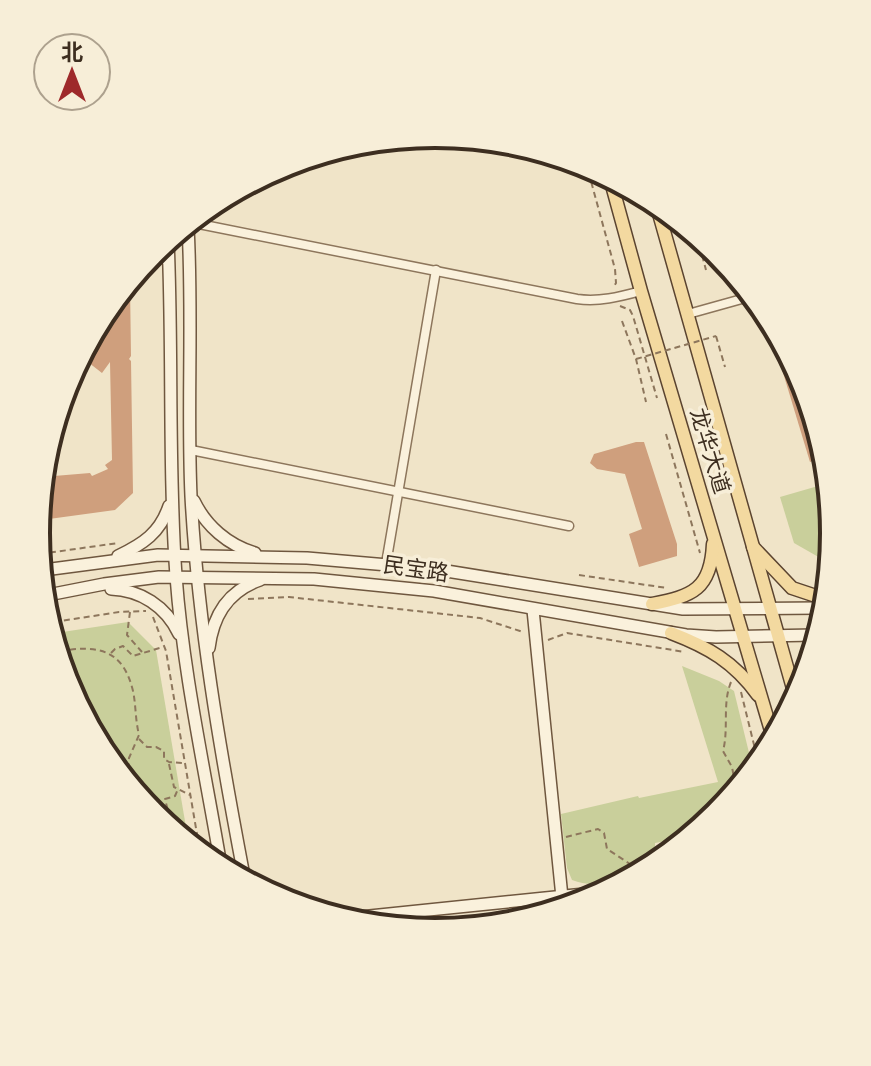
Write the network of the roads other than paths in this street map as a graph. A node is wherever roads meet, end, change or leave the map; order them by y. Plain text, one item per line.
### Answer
1 (614, 191) edge
2 (661, 220) edge
3 (204, 225) edge
4 (188, 237) edge
5 (169, 255) edge
6 (164, 259) edge
7 (169, 265) junction
8 (436, 270) junction
9 (641, 291) junction
10 (742, 299) edge
11 (688, 314) junction
12 (191, 450) junction
13 (398, 491) junction
14 (191, 493) junction
15 (172, 494) junction
16 (569, 526) dead end
17 (714, 532) junction
18 (751, 544) junction
19 (175, 554) junction
20 (196, 554) junction
21 (267, 557) junction
22 (107, 560) junction
23 (386, 564) junction
24 (52, 569) edge
25 (176, 576) junction
26 (197, 576) junction
27 (269, 578) junction
28 (86, 587) junction
29 (55, 594) edge
30 (816, 596) edge
31 (652, 604) junction
32 (814, 608) edge
33 (533, 610) junction
34 (737, 610) junction
35 (769, 610) junction
36 (671, 633) junction
37 (807, 635) edge
38 (744, 636) junction
39 (776, 636) junction
40 (184, 645) junction
41 (207, 664) junction
42 (791, 683) edge
43 (763, 702) junction
44 (769, 725) edge
45 (219, 852) edge
46 (242, 867) edge
47 (562, 897) edge
48 (544, 902) edge
49 (385, 915) edge

1 - 9 main road, 龙华大道
2 - 11 main road, 龙华大道
3 - 8 street
4 - 12 main road
5 - 7 main road
6 - 7 street
7 - 15 main road
8 - 9 street
8 - 13 street
9 - 17 main road, 龙华大道
10 - 11 street
11 - 18 main road, 龙华大道
12 - 13 street
12 - 14 main road
13 - 16 street
13 - 23 street
14 - 20 main road
14 - 21 main road
15 - 19 main road
15 - 22 main road
17 - 31 main road
17 - 34 main road, 龙华大道
18 - 30 main road
18 - 35 main road, 龙华大道
19 - 20 main road, 民宝路
19 - 22 main road, 民宝路
19 - 25 main road
20 - 21 main road, 民宝路
20 - 26 main road
21 - 23 main road, 民宝路
22 - 24 main road, 民宝路
23 - 31 main road, 民宝路
25 - 26 main road, 民宝路
25 - 28 main road, 民宝路
25 - 40 main road
26 - 27 main road, 民宝路
26 - 41 main road
27 - 33 main road, 民宝路
27 - 41 main road
28 - 29 main road, 民宝路
28 - 40 main road
31 - 34 main road, 民宝路
32 - 35 main road, 民宝路
33 - 36 main road, 民宝路
33 - 47 main road
34 - 35 main road, 民宝路
34 - 38 main road, 龙华大道
35 - 39 main road, 龙华大道
36 - 38 main road, 民宝路
36 - 43 main road
37 - 39 main road, 民宝路
38 - 39 main road, 民宝路
38 - 43 main road, 龙华大道
39 - 42 main road, 龙华大道
40 - 45 main road
41 - 46 main road
43 - 44 main road, 龙华大道
48 - 49 main road

